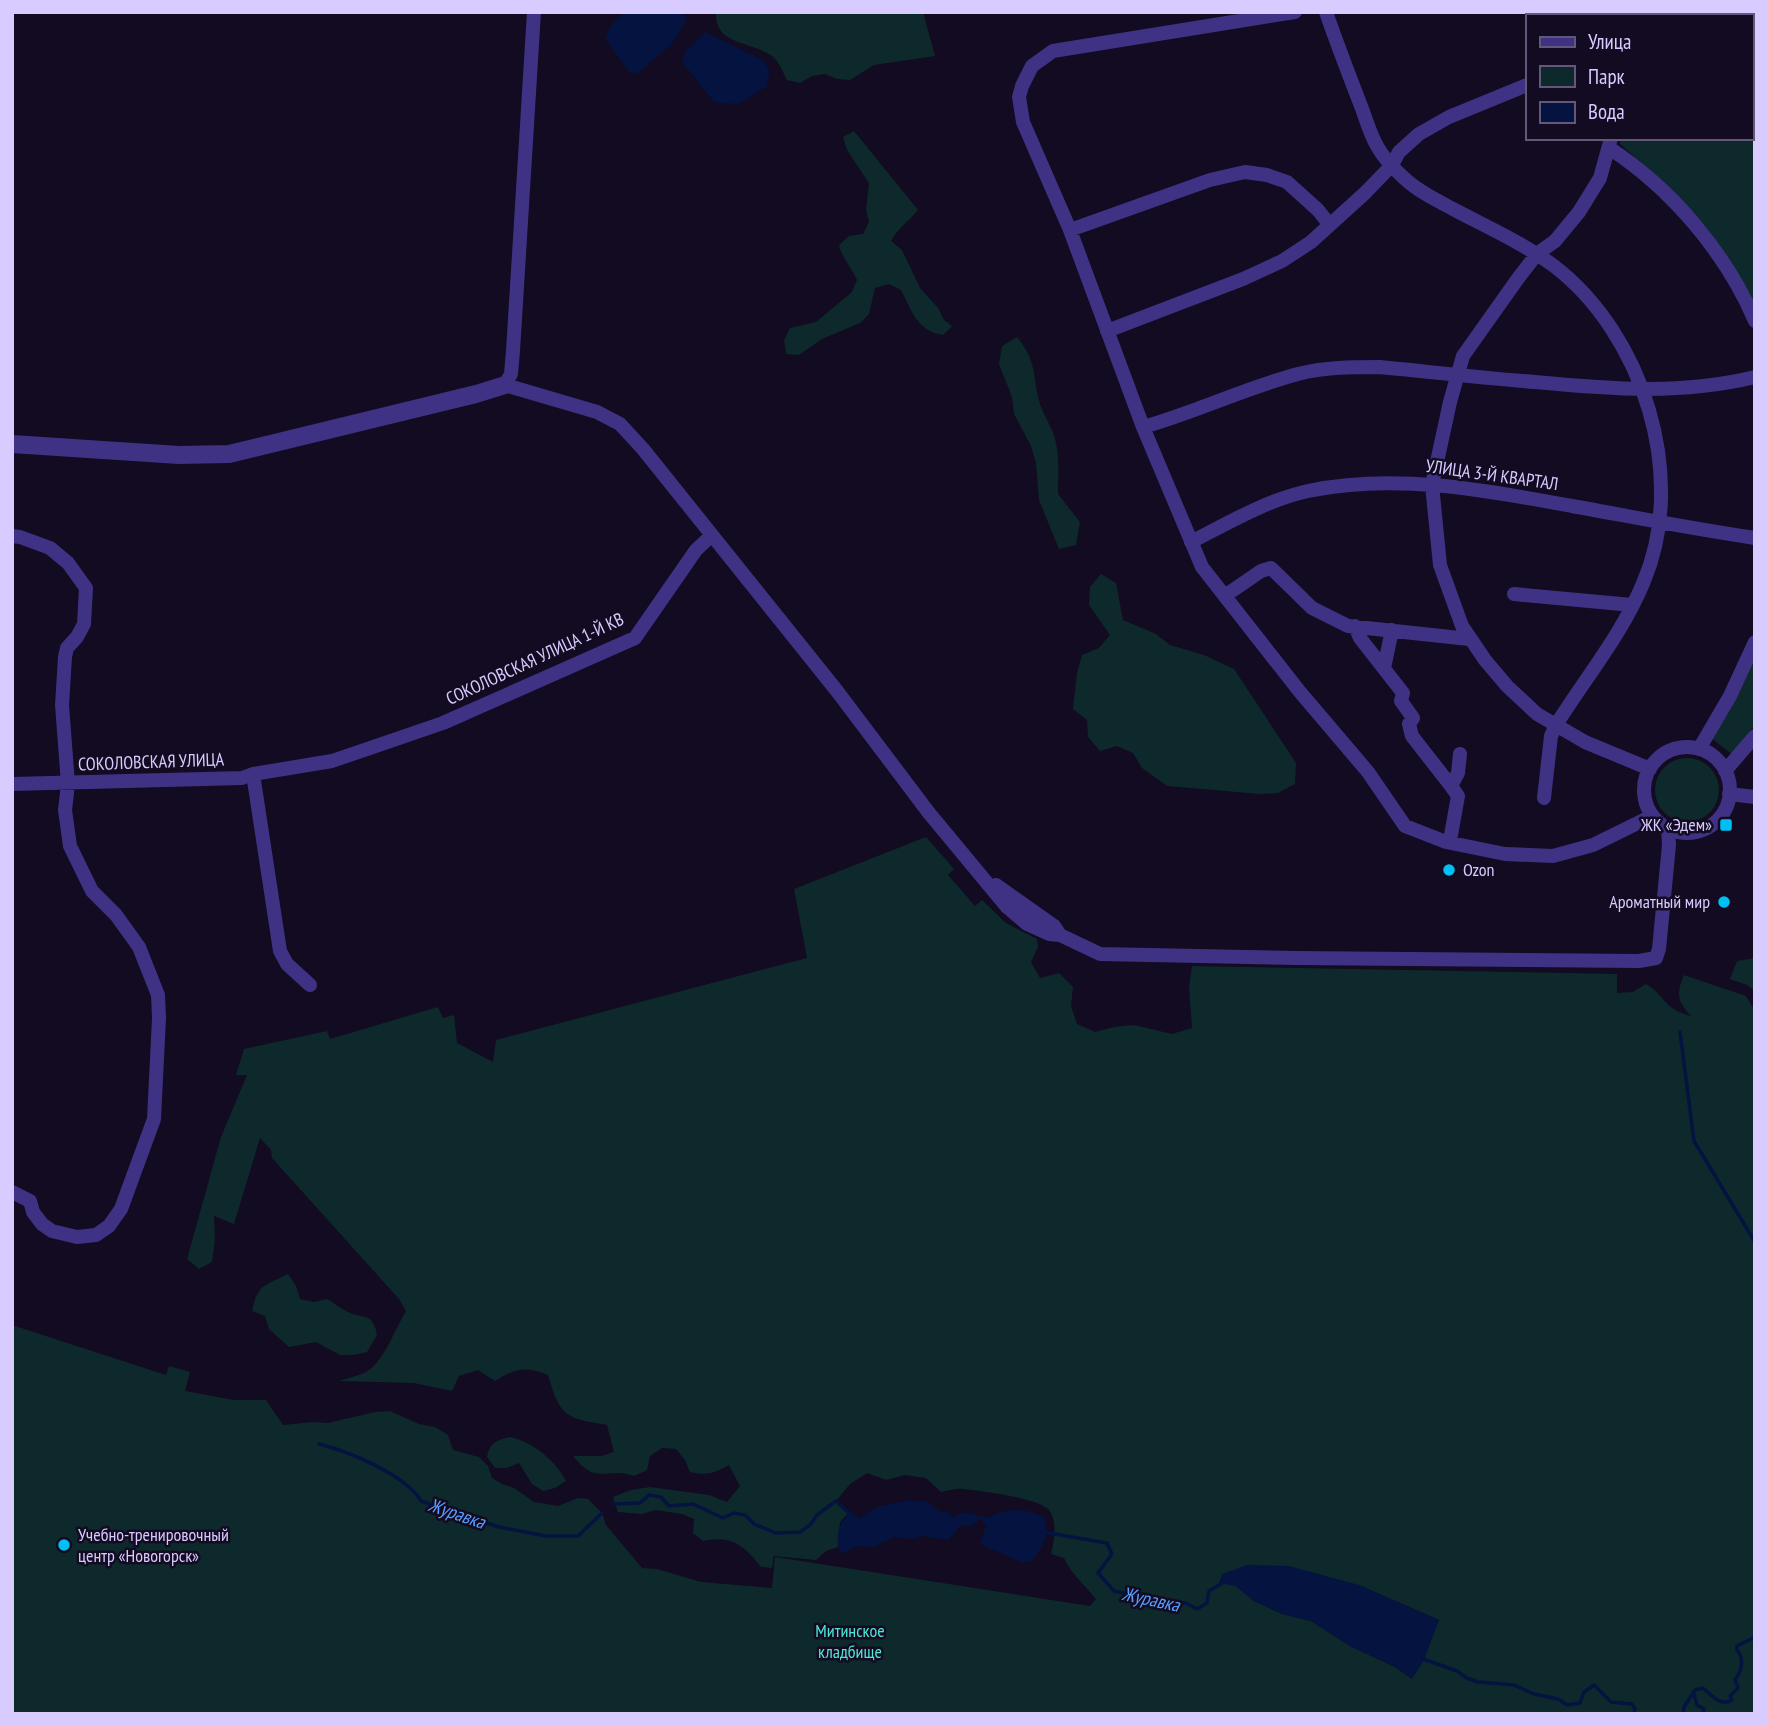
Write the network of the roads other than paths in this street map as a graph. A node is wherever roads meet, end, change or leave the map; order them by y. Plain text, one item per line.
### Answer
1 (534, 12) edge
2 (1295, 12) edge
3 (1325, 12) edge
4 (1526, 85) edge
5 (1610, 143) edge
6 (1392, 164) junction
7 (1329, 224) junction
8 (1070, 230) junction
9 (1537, 254) junction
10 (1755, 321) edge
11 (1107, 331) junction
12 (1457, 375) junction
13 (1755, 377) edge
14 (505, 385) junction
15 (1643, 391) junction
16 (1143, 428) junction
17 (12, 444) edge
18 (1432, 485) junction
19 (1658, 522) junction
20 (712, 535) junction
21 (12, 536) edge
22 (1755, 538) edge
23 (1191, 542) junction
24 (1514, 594) dead end
25 (1226, 595) junction
26 (1632, 605) junction
27 (1355, 626) junction
28 (1391, 630) junction
29 (1469, 639) junction
30 (1755, 642) edge
31 (1384, 668) junction
32 (1556, 725) junction
33 (1755, 736) edge
34 (1699, 749) junction
35 (1460, 754) dead end
36 (332, 761) joint
37 (1650, 769) junction
38 (1725, 771) junction
39 (253, 774) junction
40 (12, 784) edge
41 (68, 784) junction
42 (1451, 786) junction
43 (1729, 794) junction
44 (1544, 797) dead end
45 (1755, 797) edge
46 (1652, 816) junction
47 (1668, 829) junction
48 (1693, 831) junction
49 (1451, 835) dead end
50 (1639, 961) junction
51 (310, 985) dead end
52 (12, 1192) edge

1 - 14 street
2 - 8 street
3 - 6 street
4 - 6 street
5 - 9 street
5 - 10 street
6 - 7 street
6 - 9 street
7 - 8 street
7 - 11 street
8 - 11 street
9 - 12 street
9 - 15 street
11 - 16 street
12 - 15 street
12 - 16 street
12 - 18 street
13 - 15 street
14 - 17 street
14 - 20 street
15 - 19 street
16 - 23 street
18 - 19 street, УЛИЦА 3-Й КВАРТАЛ
18 - 23 street, УЛИЦА 3-Й КВАРТАЛ
18 - 29 street
19 - 22 street, УЛИЦА 3-Й КВАРТАЛ
19 - 26 street
20 - 36 street, СОКОЛОВСКАЯ УЛИЦА 1-Й КВ
20 - 50 street
21 - 41 street
23 - 25 street
24 - 26 street
25 - 27 street
25 - 46 street
26 - 32 street
27 - 28 street
27 - 31 street
28 - 29 street
28 - 31 street
29 - 32 street
30 - 34 street
31 - 42 street
32 - 37 street
32 - 44 street
33 - 38 street
34 - 37 street
34 - 38 street
35 - 42 street
36 - 39 street, СОКОЛОВСКАЯ УЛИЦА
37 - 46 street
38 - 43 street
39 - 41 street, СОКОЛОВСКАЯ УЛИЦА
39 - 51 street
40 - 41 street, СОКОЛОВСКАЯ УЛИЦА
41 - 52 street
42 - 49 street
43 - 45 street
43 - 48 street
46 - 47 street
47 - 48 street
47 - 50 street
48 - 50 street

